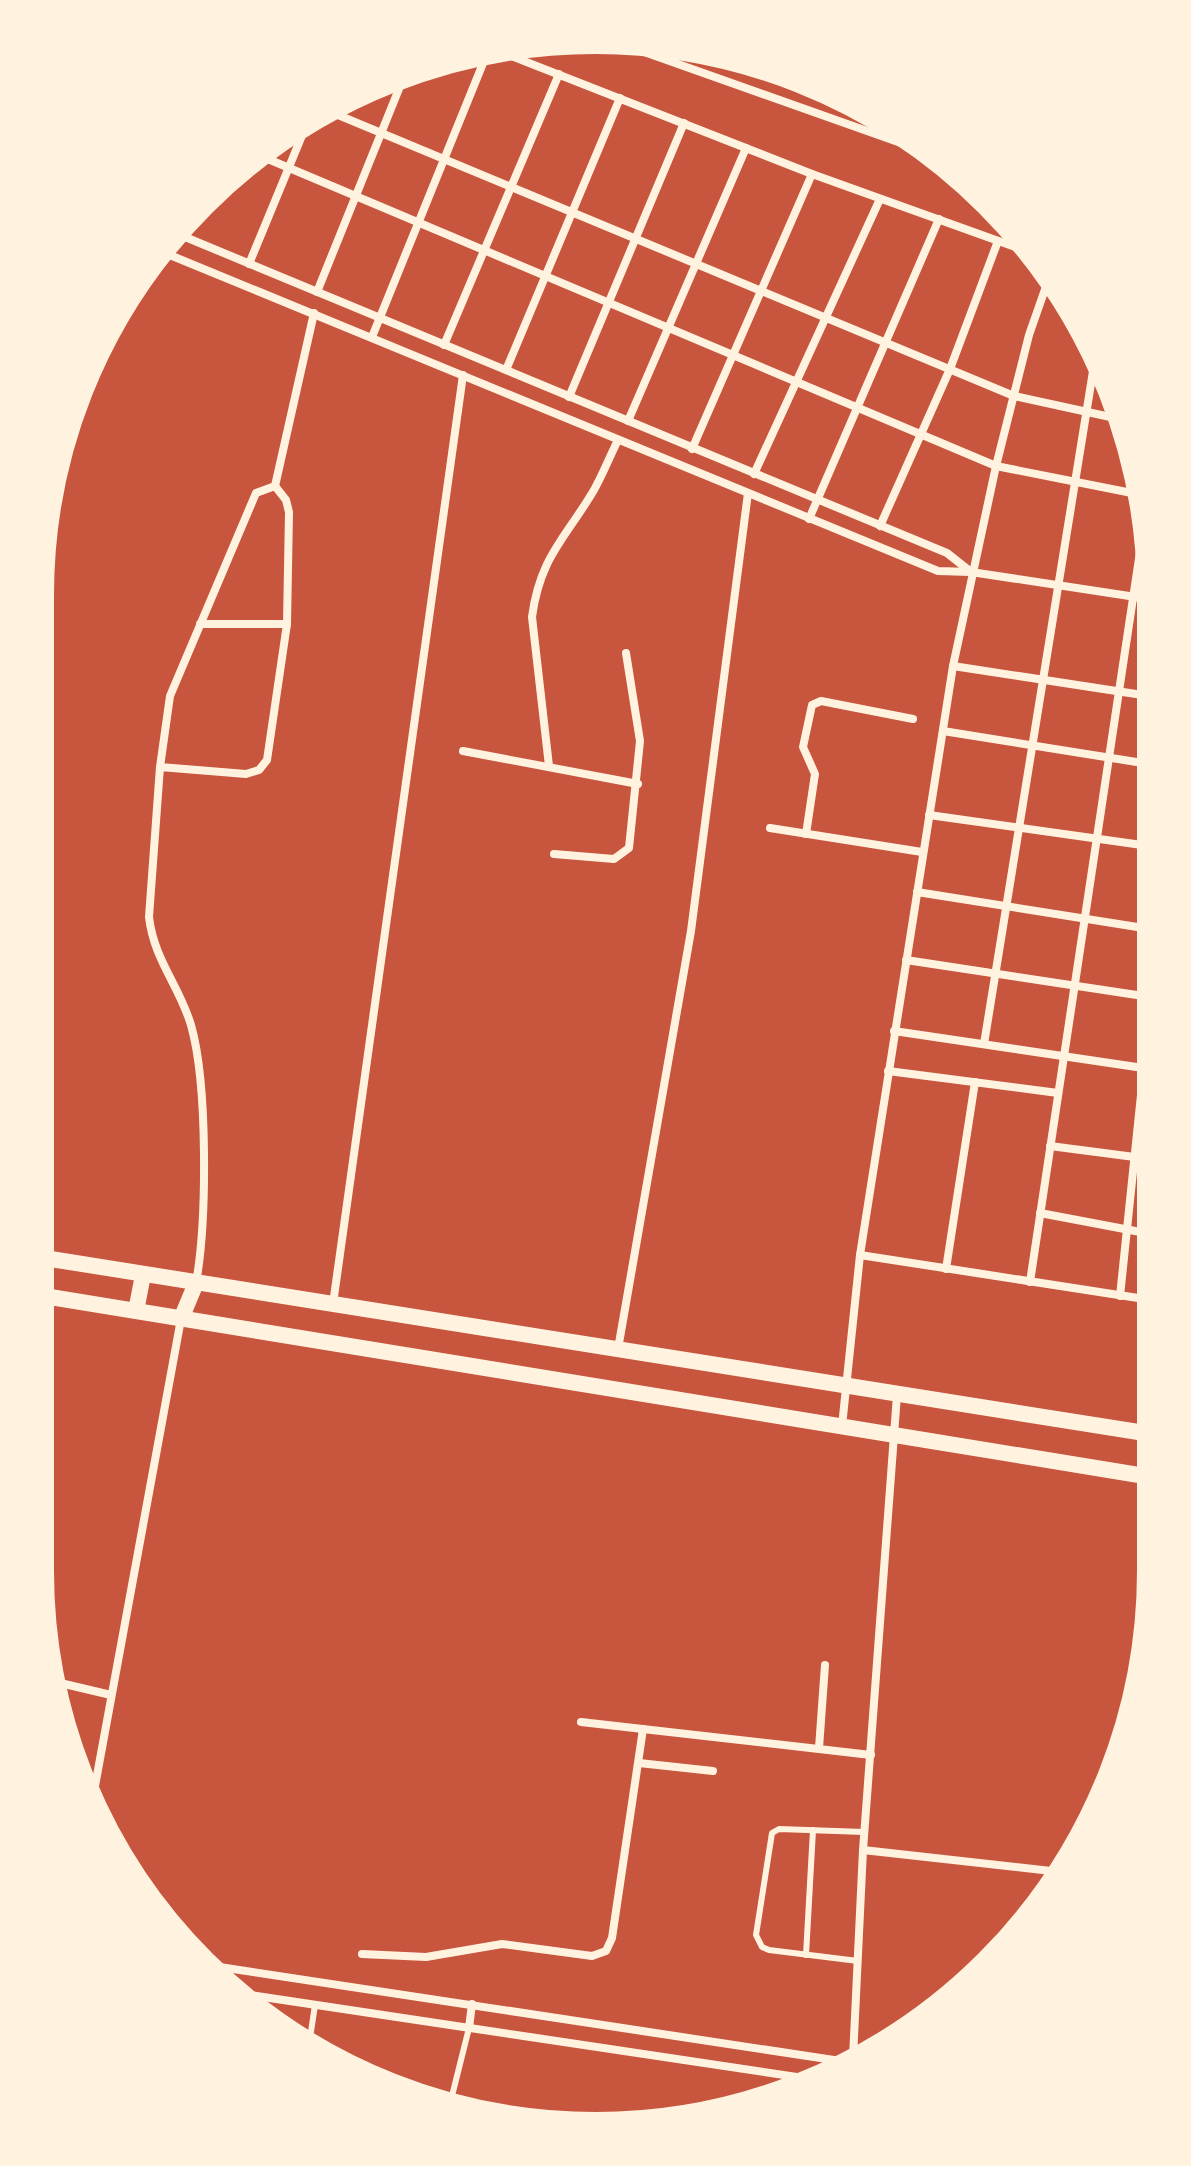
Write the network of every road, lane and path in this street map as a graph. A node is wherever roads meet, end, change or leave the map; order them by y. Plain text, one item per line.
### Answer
1 (654, 56) edge
2 (517, 58) edge
3 (483, 64) edge
4 (559, 74) junction
5 (399, 89) edge
6 (620, 98) junction
7 (340, 116) edge
8 (684, 123) junction
9 (382, 133) junction
10 (888, 139) edge
11 (300, 140) edge
12 (746, 148) junction
13 (445, 159) junction
14 (271, 160) edge
15 (289, 168) junction
16 (812, 174) junction
17 (511, 187) junction
18 (356, 196) junction
19 (880, 199) junction
20 (572, 212) junction
21 (939, 219) junction
22 (419, 222) junction
23 (186, 238) edge
24 (636, 238) junction
25 (998, 241) junction
26 (1011, 246) edge
27 (484, 250) junction
28 (172, 256) edge
29 (696, 263) junction
30 (249, 264) junction
31 (545, 276) junction
32 (761, 290) junction
33 (1045, 291) edge
34 (317, 292) junction
35 (609, 302) junction
36 (314, 313) junction
37 (826, 317) junction
38 (380, 318) junction
39 (669, 328) junction
40 (372, 337) junction
41 (885, 342) junction
42 (444, 345) junction
43 (733, 355) junction
44 (950, 369) junction
45 (506, 370) junction
46 (463, 375) junction
47 (1092, 375) edge
48 (796, 382) junction
49 (1014, 396) junction
50 (569, 397) junction
51 (858, 407) junction
52 (1086, 413) junction
53 (1109, 417) edge
54 (628, 421) junction
55 (921, 434) junction
56 (618, 440) junction
57 (692, 449) junction
58 (996, 466) junction
59 (754, 474) junction
60 (1075, 482) junction
61 (275, 486) junction
62 (748, 493) junction
63 (1129, 493) edge
64 (817, 500) junction
65 (809, 519) junction
66 (880, 526) junction
67 (1138, 560) edge
68 (971, 572) junction
69 (1059, 586) junction
70 (1132, 597) junction
71 (1139, 598) edge
72 (200, 624) junction
73 (287, 624) junction
74 (626, 653) dead end
75 (953, 666) junction
76 (1042, 681) junction
77 (1117, 692) junction
78 (1139, 695) edge
79 (913, 719) dead end
80 (943, 731) junction
81 (1032, 745) junction
82 (463, 751) dead end
83 (1107, 757) junction
84 (1139, 762) edge
85 (549, 766) junction
86 (160, 767) junction
87 (638, 784) junction
88 (929, 815) junction
89 (770, 828) dead end
90 (1019, 828) junction
91 (806, 834) junction
92 (1096, 838) junction
93 (1139, 844) edge
94 (922, 852) junction
95 (554, 854) dead end
96 (917, 892) junction
97 (1007, 907) junction
98 (1084, 920) junction
99 (1139, 928) edge
100 (906, 960) junction
101 (996, 974) junction
102 (1074, 985) junction
103 (1139, 995) edge
104 (894, 1031) junction
105 (984, 1044) junction
106 (1064, 1056) junction
107 (1139, 1067) edge
108 (888, 1071) junction
109 (975, 1082) junction
110 (1058, 1093) junction
111 (1139, 1129) edge
112 (1050, 1146) junction
113 (1136, 1157) junction
114 (1139, 1157) edge
115 (1040, 1213) junction
116 (1128, 1228) junction
117 (1139, 1231) edge
118 (860, 1255) junction
119 (52, 1259) edge
120 (946, 1269) junction
121 (143, 1275) junction
122 (1030, 1282) junction
123 (196, 1283) junction
124 (1120, 1296) junction
125 (52, 1297) edge
126 (1139, 1298) edge
127 (333, 1304) junction
128 (136, 1311) junction
129 (181, 1319) junction
130 (618, 1349) junction
131 (847, 1387) junction
132 (897, 1395) junction
133 (842, 1426) junction
134 (1139, 1432) edge
135 (894, 1434) junction
136 (1139, 1475) edge
137 (825, 1665) dead end
138 (64, 1684) edge
139 (111, 1695) junction
140 (581, 1722) dead end
141 (643, 1729) junction
142 (819, 1748) junction
143 (871, 1755) junction
144 (639, 1763) junction
145 (713, 1771) dead end
146 (95, 1783) edge
147 (813, 1830) junction
148 (864, 1832) junction
149 (863, 1850) junction
150 (1048, 1871) edge
151 (362, 1954) dead end
152 (806, 1955) junction
153 (858, 1961) junction
154 (225, 1968) edge
155 (258, 1996) edge
156 (472, 2004) junction
157 (315, 2005) junction
158 (469, 2028) junction
159 (311, 2033) edge
160 (853, 2048) edge
161 (832, 2060) edge
162 (791, 2077) edge
163 (452, 2094) edge

1 - 10 street
2 - 4 street
3 - 13 street
4 - 6 street
4 - 17 street
5 - 9 street
6 - 8 street
6 - 20 street
7 - 9 street
8 - 12 street
8 - 24 street
9 - 13 street
9 - 18 street
11 - 15 street
12 - 16 street
12 - 29 street
13 - 17 street
13 - 22 street
14 - 15 street
15 - 18 street
15 - 30 street
16 - 19 street
16 - 32 street
17 - 20 street
17 - 27 street
18 - 22 street
18 - 34 street
19 - 21 street
19 - 37 street
20 - 24 street
20 - 31 street
21 - 25 street
21 - 41 street
22 - 27 street
22 - 38 street
23 - 30 street
24 - 29 street
24 - 35 street
25 - 26 street
25 - 44 street
27 - 31 street
27 - 42 street
28 - 36 street
29 - 32 street
29 - 39 street
30 - 34 street
31 - 35 street
31 - 45 street
32 - 37 street
32 - 43 street
33 - 49 street
34 - 38 street
35 - 39 street
35 - 50 street
36 - 40 street
36 - 61 street
37 - 41 street
37 - 48 street
38 - 40 street
38 - 42 street
39 - 43 street
39 - 54 street
40 - 46 street
41 - 44 street
41 - 51 street
42 - 45 street
43 - 48 street
43 - 57 street
44 - 49 street
44 - 55 street
45 - 50 street
46 - 56 street
46 - 127 street
47 - 52 street
48 - 51 street
48 - 59 street
49 - 52 street
49 - 58 street
50 - 54 street
51 - 55 street
51 - 64 street
52 - 53 street
52 - 60 street
54 - 57 street
55 - 58 street
55 - 66 street
56 - 62 street
56 - 85 street
57 - 59 street
58 - 60 street
58 - 68 street
59 - 64 street
60 - 63 street
60 - 69 street
61 - 72 street
61 - 73 street
62 - 65 street
62 - 130 street
64 - 65 street
64 - 66 street
65 - 68 street
66 - 68 street
67 - 70 street
68 - 69 street
68 - 75 street
69 - 70 street
69 - 76 street
70 - 71 street
70 - 77 street
72 - 73 street
72 - 86 street
73 - 86 street
74 - 87 street
75 - 76 street
75 - 80 street
76 - 77 street
76 - 81 street
77 - 78 street
77 - 83 street
79 - 91 street
80 - 81 street
80 - 88 street
81 - 83 street
81 - 90 street
82 - 85 street
83 - 84 street
83 - 92 street
85 - 87 street
86 - 123 street
87 - 95 street
88 - 90 street
88 - 94 street
89 - 91 street
90 - 92 street
90 - 97 street
91 - 94 street
92 - 93 street
92 - 98 street
94 - 96 street
96 - 97 street
96 - 100 street
97 - 98 street
97 - 101 street
98 - 99 street
98 - 102 street
100 - 101 street
100 - 104 street
101 - 102 street
101 - 105 street
102 - 103 street
102 - 106 street
104 - 105 street
104 - 108 street
105 - 106 street
106 - 107 street
106 - 110 street
108 - 109 street
108 - 118 street
109 - 110 street
109 - 120 street
110 - 112 street
111 - 113 street
112 - 113 street
112 - 115 street
113 - 114 street
113 - 116 street
115 - 116 street
115 - 122 street
116 - 117 street
116 - 124 street
118 - 120 street
118 - 131 street
119 - 121 main road
120 - 122 street
121 - 123 main road
121 - 128 main road
122 - 124 street
123 - 127 main road
123 - 129 main road
124 - 126 street
125 - 128 main road
127 - 130 main road
128 - 129 main road
129 - 133 main road
129 - 139 street
130 - 131 main road
131 - 132 main road
131 - 133 street
132 - 134 main road
132 - 135 street
133 - 135 main road
135 - 136 main road
135 - 143 street
137 - 142 street
138 - 139 street
139 - 146 street
140 - 141 street
141 - 142 street
141 - 144 street
142 - 143 street
143 - 148 street
144 - 145 street
144 - 151 street
147 - 148 lane
147 - 152 lane
147 - 152 lane
148 - 149 street
149 - 150 street
149 - 153 street
152 - 153 lane
153 - 160 street
154 - 156 street
155 - 157 street
156 - 158 street
156 - 161 street
157 - 158 street
157 - 159 lane
158 - 162 street
158 - 163 lane

